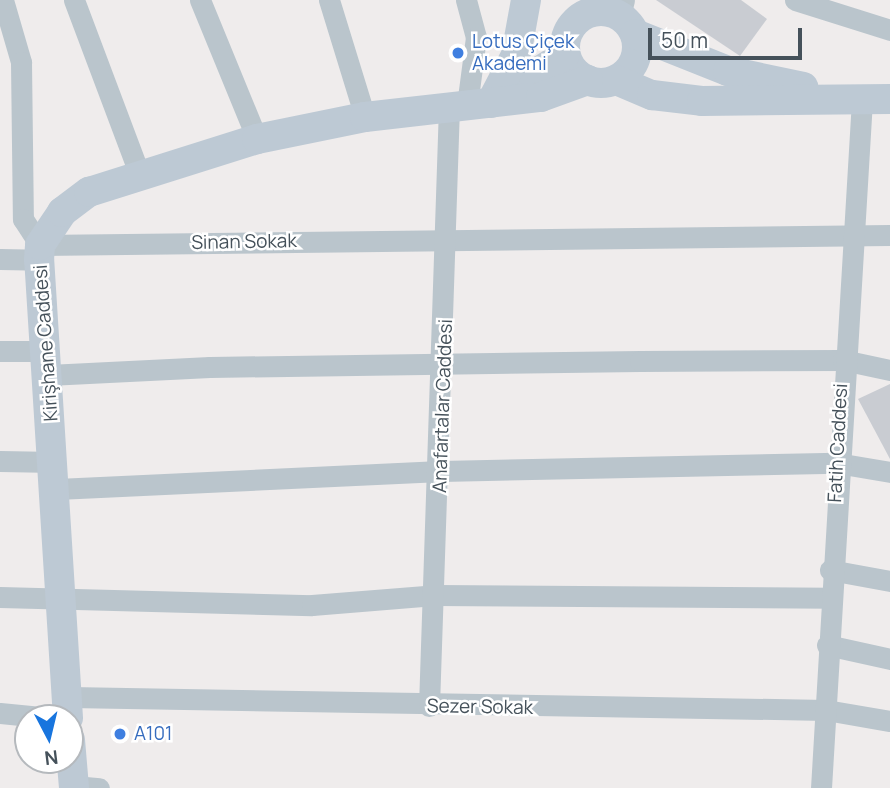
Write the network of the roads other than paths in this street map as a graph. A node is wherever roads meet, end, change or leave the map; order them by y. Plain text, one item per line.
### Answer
1 (3, 0) edge
2 (74, 0) edge
3 (200, 0) edge
4 (329, 0) edge
5 (466, 0) edge
6 (526, 0) edge
7 (534, 0) edge
8 (795, 0) edge
9 (612, 10) edge
10 (890, 30) edge
11 (565, 50) junction
12 (602, 80) junction
13 (876, 99) edge
14 (469, 105) junction
15 (10, 117) edge
16 (365, 117) junction
17 (257, 139) junction
18 (140, 176) junction
19 (853, 234) junction
20 (890, 235) edge
21 (447, 238) junction
22 (40, 253) junction
23 (0, 259) edge
24 (0, 351) edge
25 (843, 360) junction
26 (47, 363) junction
27 (444, 368) junction
28 (890, 370) edge
29 (0, 461) edge
30 (837, 463) junction
31 (441, 471) junction
32 (890, 472) edge
33 (56, 476) junction
34 (830, 570) junction
35 (890, 581) edge
36 (435, 595) junction
37 (0, 597) edge
38 (830, 598) junction
39 (63, 602) junction
40 (827, 645) junction
41 (890, 659) edge
42 (63, 704) edge
43 (429, 706) junction
44 (826, 710) junction
45 (84, 711) edge
46 (890, 721) edge
47 (821, 788) edge

1 - 15 street
2 - 18 street
3 - 17 street
4 - 16 street
5 - 14 street, Anafartalar Caddesi
6 - 14 street
7 - 11 street
8 - 10 street
9 - 11 street
9 - 12 street
9 - 13 street
11 - 12 street
11 - 14 street
12 - 13 street
12 - 14 street, Kirişhane Caddesi
13 - 19 street, Fatih Caddesi
14 - 16 street, Kirişhane Caddesi
14 - 21 street, Anafartalar Caddesi
15 - 22 street
16 - 17 street, Kirişhane Caddesi
17 - 18 street, Kirişhane Caddesi
18 - 22 street, Kirişhane Caddesi
19 - 20 street, Sinan Sokak
19 - 21 street, Sinan Sokak
19 - 25 street, Fatih Caddesi
21 - 22 street, Sinan Sokak
21 - 27 street, Anafartalar Caddesi
22 - 23 street, Sinan Sokak
22 - 26 street, Kirişhane Caddesi
24 - 26 street
25 - 27 street
25 - 28 street
25 - 30 street, Fatih Caddesi
26 - 27 street
26 - 33 street, Kirişhane Caddesi
27 - 31 street, Anafartalar Caddesi
29 - 33 street
30 - 31 street
30 - 32 street
30 - 34 street, Fatih Caddesi
31 - 33 street
31 - 36 street, Anafartalar Caddesi
33 - 39 street, Kirişhane Caddesi
34 - 35 street
34 - 38 street, Fatih Caddesi
36 - 38 street
36 - 39 street
36 - 43 street, Anafartalar Caddesi
37 - 39 street
38 - 40 street, Fatih Caddesi
39 - 42 street, Kirişhane Caddesi
40 - 41 street
40 - 44 street, Fatih Caddesi
43 - 44 street, Sezer Sokak
43 - 45 street, Sezer Sokak
44 - 46 street, Sezer Sokak
44 - 47 street, Fatih Caddesi

